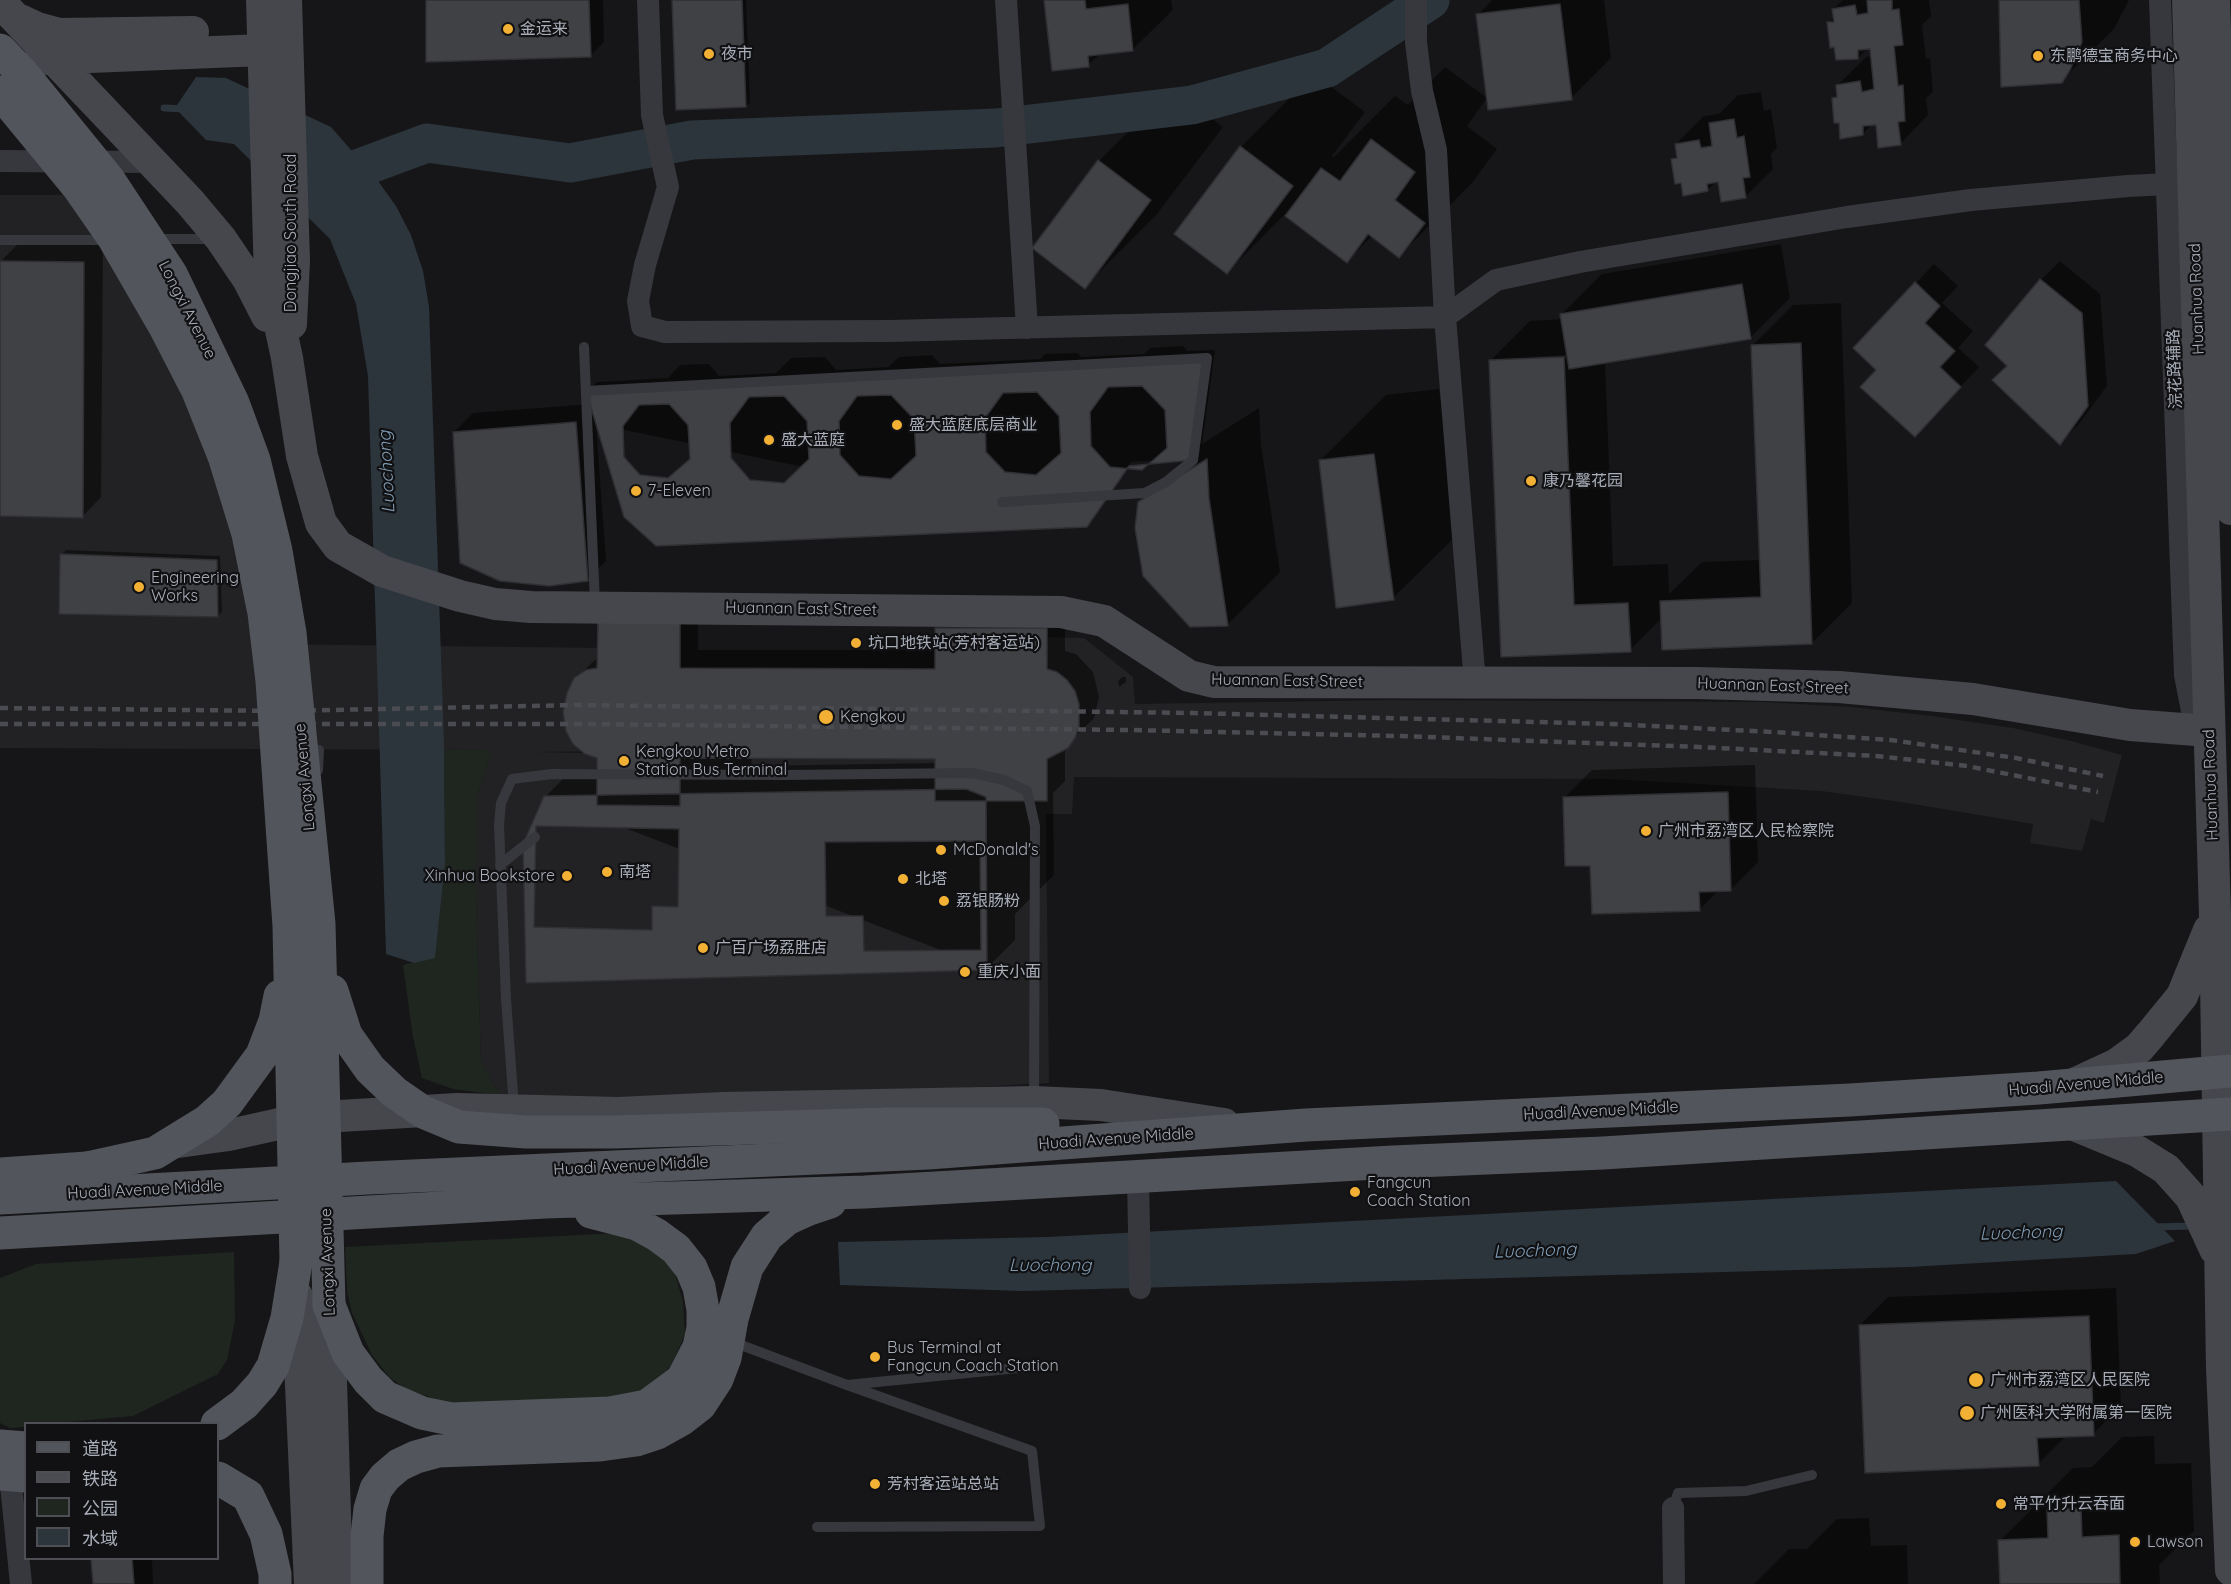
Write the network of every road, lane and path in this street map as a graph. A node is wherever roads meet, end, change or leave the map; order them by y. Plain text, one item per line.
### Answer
1 (262, 0) edge
2 (286, 0) edge
3 (648, 0) edge
4 (1006, 0) edge
5 (1416, 0) edge
6 (2160, 0) edge
7 (2188, 0) edge
8 (2214, 0) edge
9 (5, 16) edge
10 (0, 50) edge
11 (269, 51) junction
12 (52, 58) junction
13 (0, 62) edge
14 (0, 92) edge
15 (0, 160) edge
16 (151, 162) junction
17 (2203, 182) edge
18 (280, 218) junction
19 (2196, 224) junction
20 (221, 239) junction
21 (0, 240) edge
22 (1445, 317) junction
23 (1027, 328) junction
24 (584, 347) dead end
25 (287, 358) junction
26 (586, 391) junction
27 (1002, 502) dead end
28 (2231, 509) edge
29 (595, 607) junction
30 (1475, 682) junction
31 (2209, 731) junction
32 (319, 750) dead end
33 (536, 837) dead end
34 (500, 865) junction
35 (2215, 915) junction
36 (304, 925) junction
37 (310, 1029) dead end
38 (2224, 1072) edge
39 (2072, 1085) junction
40 (1034, 1102) junction
41 (514, 1111) junction
42 (2225, 1114) edge
43 (1226, 1125) junction
44 (1306, 1125) junction
45 (2074, 1125) junction
46 (0, 1159) edge
47 (0, 1174) edge
48 (1138, 1176) junction
49 (866, 1192) junction
50 (0, 1198) edge
51 (545, 1203) junction
52 (68, 1229) junction
53 (0, 1233) edge
54 (2217, 1251) junction
55 (0, 1255) edge
56 (296, 1262) junction
57 (1140, 1288) dead end
58 (329, 1305) junction
59 (714, 1344) junction
60 (1038, 1365) dead end
61 (847, 1385) junction
62 (219, 1423) edge
63 (12, 1464) edge
64 (1812, 1475) dead end
65 (219, 1479) edge
66 (1673, 1508) joint
67 (817, 1527) dead end
68 (2231, 1570) edge
69 (21, 1584) edge
70 (275, 1584) edge
71 (310, 1584) edge
72 (337, 1584) edge
73 (367, 1584) edge
74 (1674, 1584) edge

1 - 11 street, Dongjiao South Road
2 - 11 street, Dongjiao South Road
3 - 23 street
4 - 23 street
5 - 22 street
6 - 17 street
7 - 17 street, Huanhua Road
8 - 17 street, Huanhua Road
9 - 11 street
9 - 12 street
10 - 36 main road, Longxi Avenue, bridge
11 - 12 street
11 - 18 street, Dongjiao South Road
11 - 18 street, Dongjiao South Road
12 - 13 street
12 - 16 street
14 - 36 main road, Longxi Avenue, bridge
15 - 16 street
16 - 20 street
17 - 19 street, Huanhua Road
17 - 22 street
18 - 25 street, Dongjiao South Road
19 - 28 street, Huanhua Road
19 - 31 street, Huanhua Road
20 - 21 lane
20 - 25 street
22 - 23 street
22 - 30 street
24 - 26 lane
25 - 29 street, Huannan East Street
26 - 27 lane
26 - 29 lane
29 - 30 street, Huannan East Street
30 - 31 street, Huannan East Street
31 - 35 street, Huanhua Road
32 - 37 lane
33 - 34 lane
34 - 40 lane
34 - 41 lane
35 - 38 street, Huanhua Road
35 - 39 street
36 - 43 main road, bridge
36 - 47 main road, bridge
36 - 56 main road, Longxi Avenue, bridge
36 - 58 main road, Longxi Avenue, bridge
38 - 39 main road, Huadi Avenue Middle
38 - 42 street, Huanhua Road
39 - 44 main road, Huadi Avenue Middle
39 - 45 main road
40 - 41 street
40 - 43 street
41 - 46 street
42 - 45 main road, Huadi Avenue Middle
42 - 54 street, Huanhua Road
43 - 44 main road
44 - 50 main road, Huadi Avenue Middle
45 - 48 main road, Huadi Avenue Middle
45 - 54 street
48 - 49 main road, Huadi Avenue Middle
48 - 57 street
49 - 51 main road, Huadi Avenue Middle
49 - 59 main road
51 - 52 main road, Huadi Avenue Middle
51 - 59 main road
52 - 53 main road, Huadi Avenue Middle
52 - 55 main road
54 - 68 street, Huanhua Road
56 - 62 main road
56 - 71 street, Longxi Avenue
58 - 59 main road
58 - 72 street, Longxi Avenue
59 - 61 lane
59 - 73 main road
60 - 61 lane
61 - 67 lane
63 - 69 street
64 - 66 lane
65 - 70 main road
66 - 74 street

